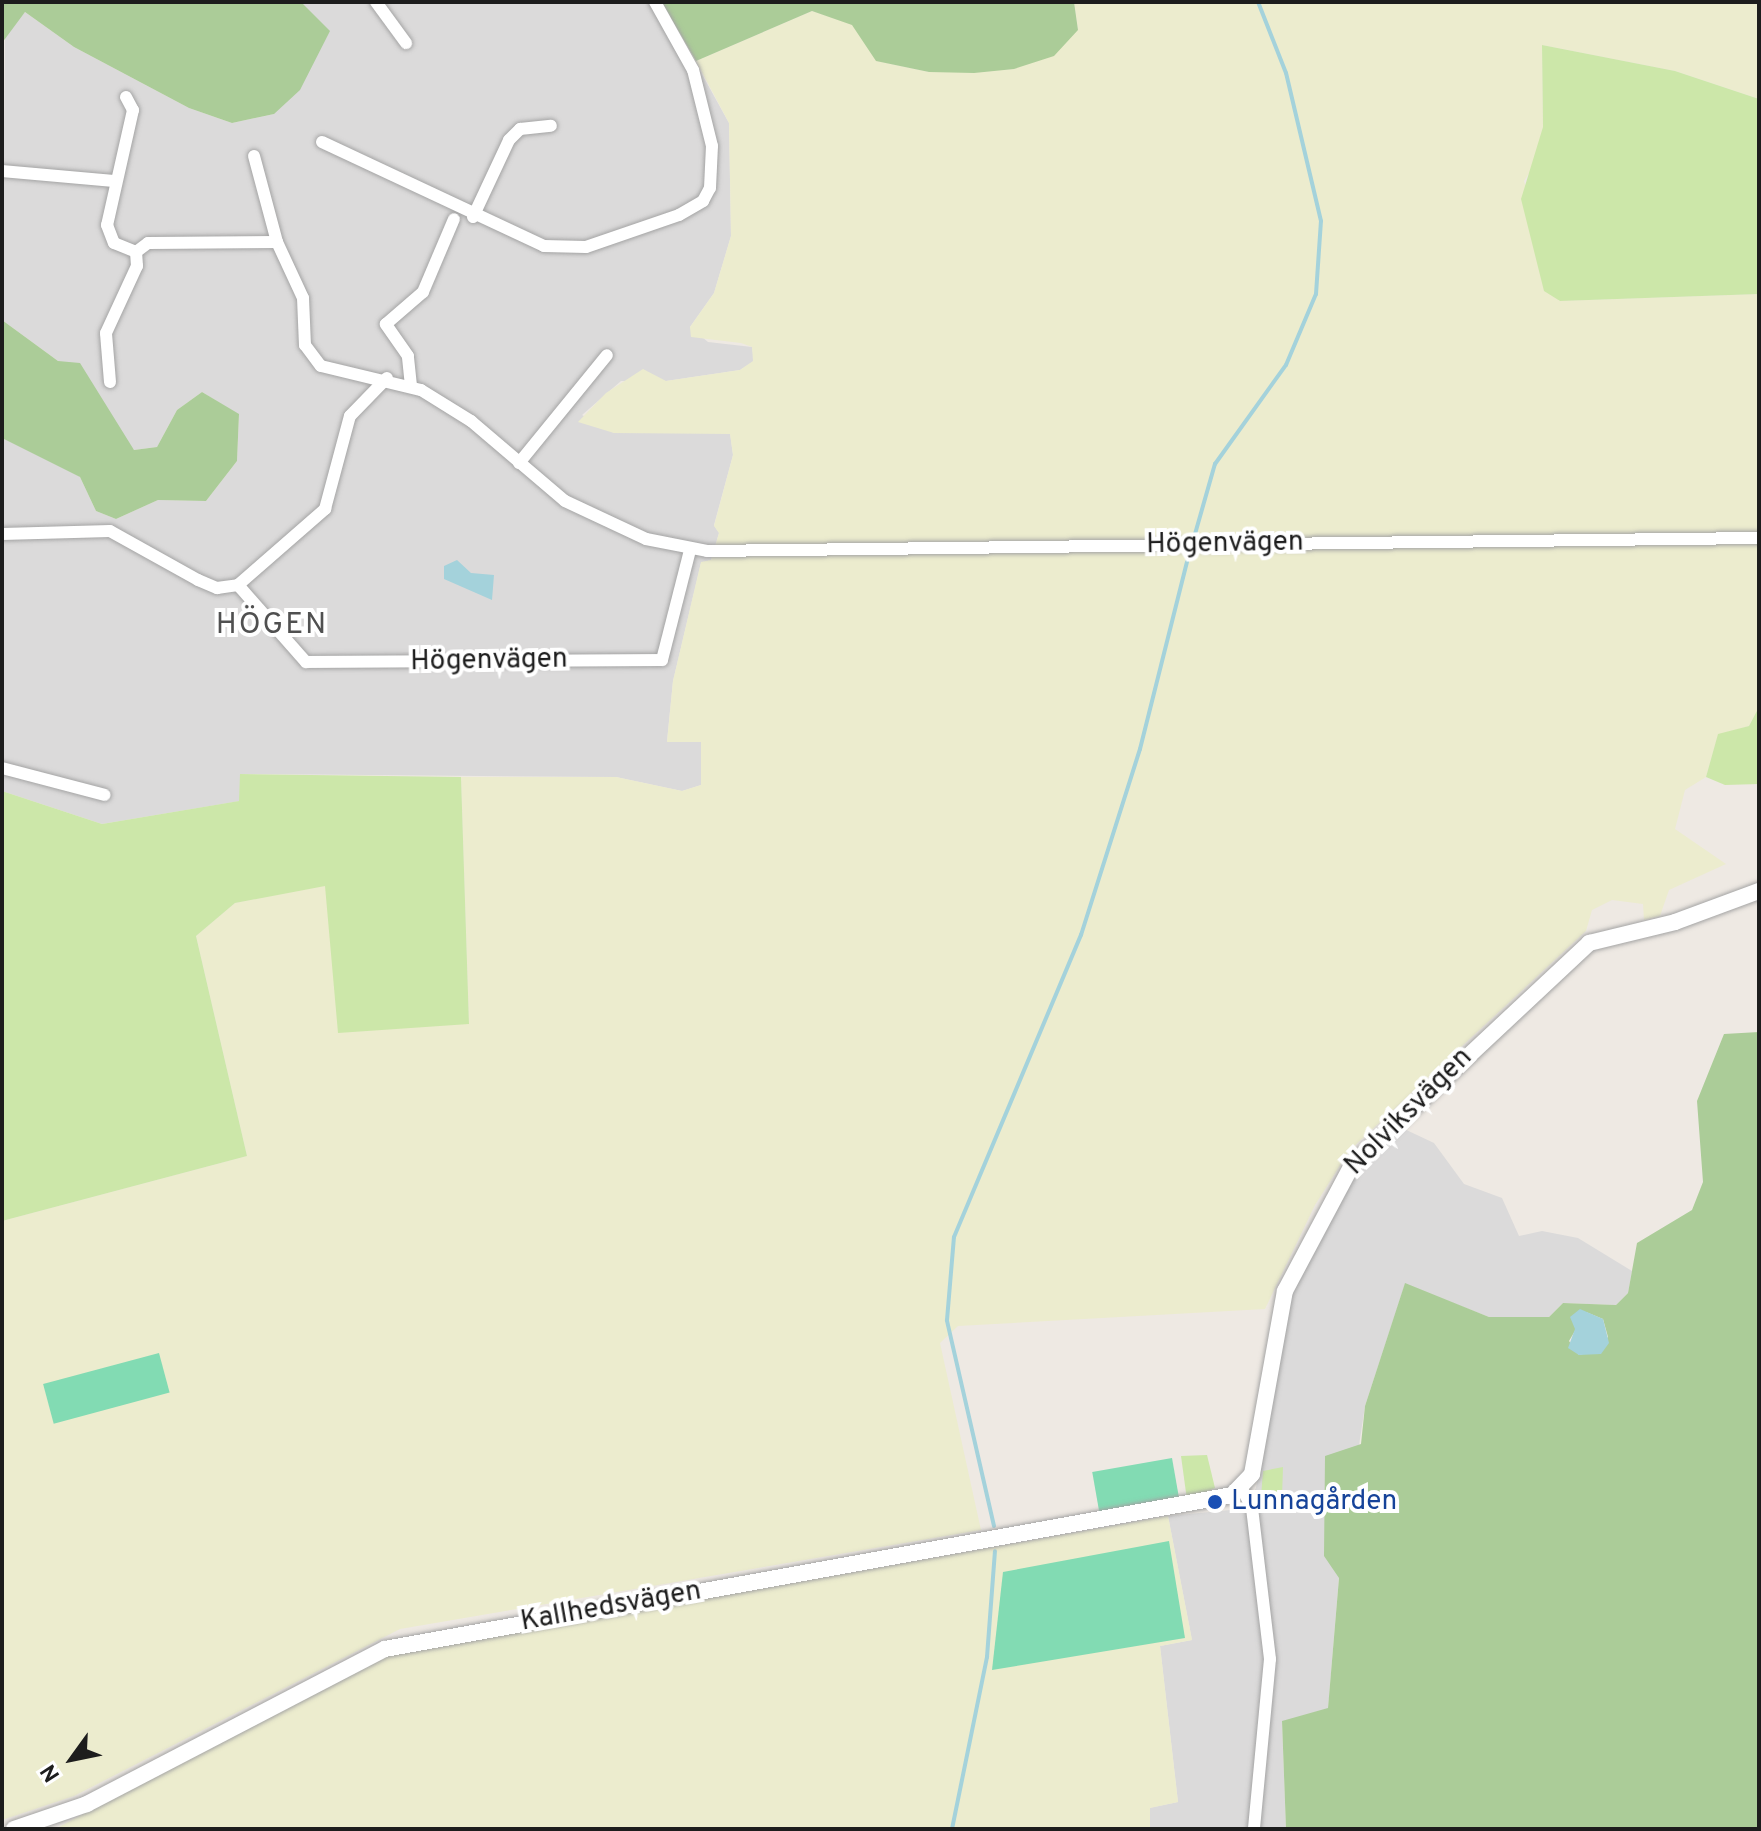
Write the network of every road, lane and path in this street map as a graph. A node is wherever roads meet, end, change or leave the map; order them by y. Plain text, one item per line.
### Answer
1 (376, 2) edge
2 (655, 2) edge
3 (406, 43) dead end
4 (126, 97) dead end
5 (551, 126) dead end
6 (322, 142) dead end
7 (254, 156) dead end
8 (2, 171) edge
9 (114, 181) junction
10 (473, 217) junction
11 (454, 219) dead end
12 (277, 242) junction
13 (136, 252) junction
14 (607, 355) dead end
15 (387, 378) junction
16 (110, 382) dead end
17 (411, 386) junction
18 (519, 463) junction
19 (2, 534) edge
20 (1759, 538) edge
21 (690, 550) junction
22 (238, 585) junction
23 (2, 768) edge
24 (105, 795) dead end
25 (1759, 891) edge
26 (1242, 1489) junction
27 (14, 1829) edge
28 (1254, 1829) edge

1 - 3 street
2 - 10 street
4 - 9 street
5 - 10 street
6 - 10 street
7 - 12 street, Högenvägen
8 - 9 street
9 - 13 street
11 - 17 street
12 - 13 street
12 - 15 street, Högenvägen
13 - 16 street
14 - 18 street
15 - 17 street, Högenvägen
15 - 22 street
17 - 18 street, Högenvägen
18 - 21 street, Högenvägen
19 - 22 street
20 - 21 street, Högenvägen
21 - 22 street, Högenvägen
23 - 24 street
25 - 26 street, Nolviksvägen
26 - 27 street, Kallhedsvägen
26 - 28 street

